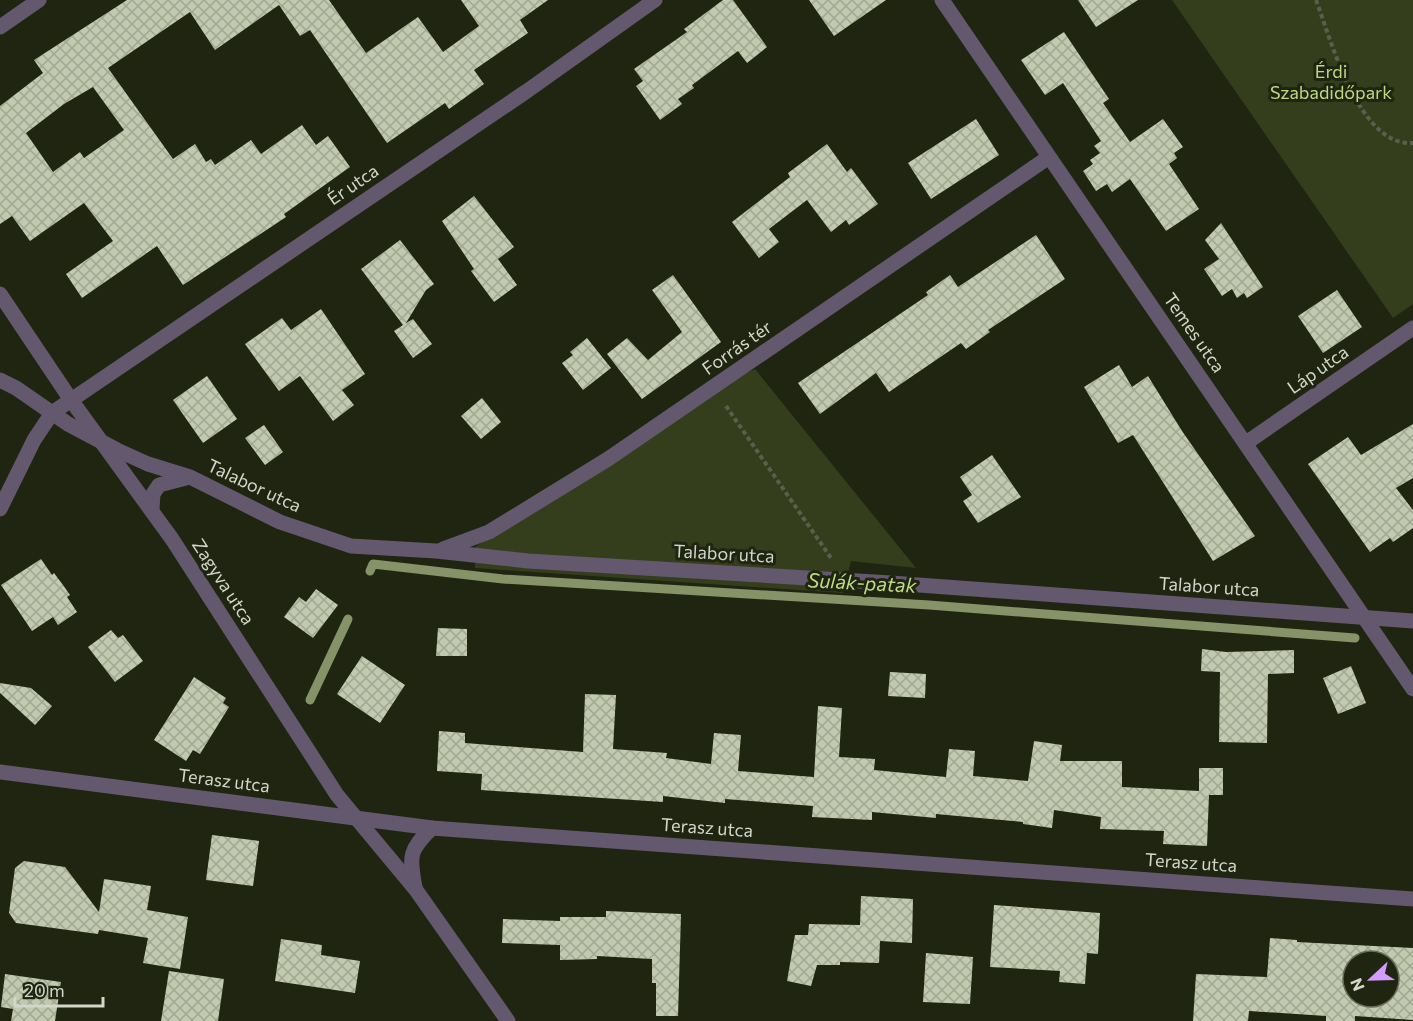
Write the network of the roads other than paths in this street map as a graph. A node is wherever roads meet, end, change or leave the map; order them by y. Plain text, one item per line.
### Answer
1 (39, 0) edge
2 (656, 0) edge
3 (942, 0) edge
4 (0, 27) edge
5 (1049, 157) junction
6 (0, 294) edge
7 (1413, 328) edge
8 (0, 380) edge
9 (71, 400) junction
10 (52, 413) junction
11 (102, 442) junction
12 (1246, 443) junction
13 (190, 477) junction
14 (0, 509) edge
15 (152, 509) junction
16 (436, 551) junction
17 (1366, 619) junction
18 (1413, 621) edge
19 (1413, 689) edge
20 (0, 772) edge
21 (356, 816) junction
22 (432, 828) junction
23 (416, 890) junction
24 (1413, 899) edge
25 (508, 1021) edge

1 - 4 street
2 - 9 street, Ér utca
3 - 5 street, Temes utca
5 - 12 street, Temes utca
5 - 16 street, Forrás tér
6 - 9 street, Zagyva utca
7 - 12 street, Láp utca
8 - 10 street, Talabor utca
9 - 10 street, Ér utca
9 - 11 street, Zagyva utca
10 - 11 street, Talabor utca
10 - 14 street
11 - 13 street, Talabor utca
11 - 15 street, Zagyva utca
12 - 17 street, Temes utca
13 - 15 street, Talabor utca
13 - 16 street, Talabor utca
15 - 21 street, Zagyva utca
16 - 17 street, Talabor utca
17 - 18 street, Talabor utca
17 - 19 street, Temes utca
20 - 21 street, Terasz utca
21 - 22 street, Terasz utca
21 - 23 street, Zagyva utca
22 - 23 street, Zagyva utca
22 - 24 street, Terasz utca
23 - 25 street, Zagyva utca

